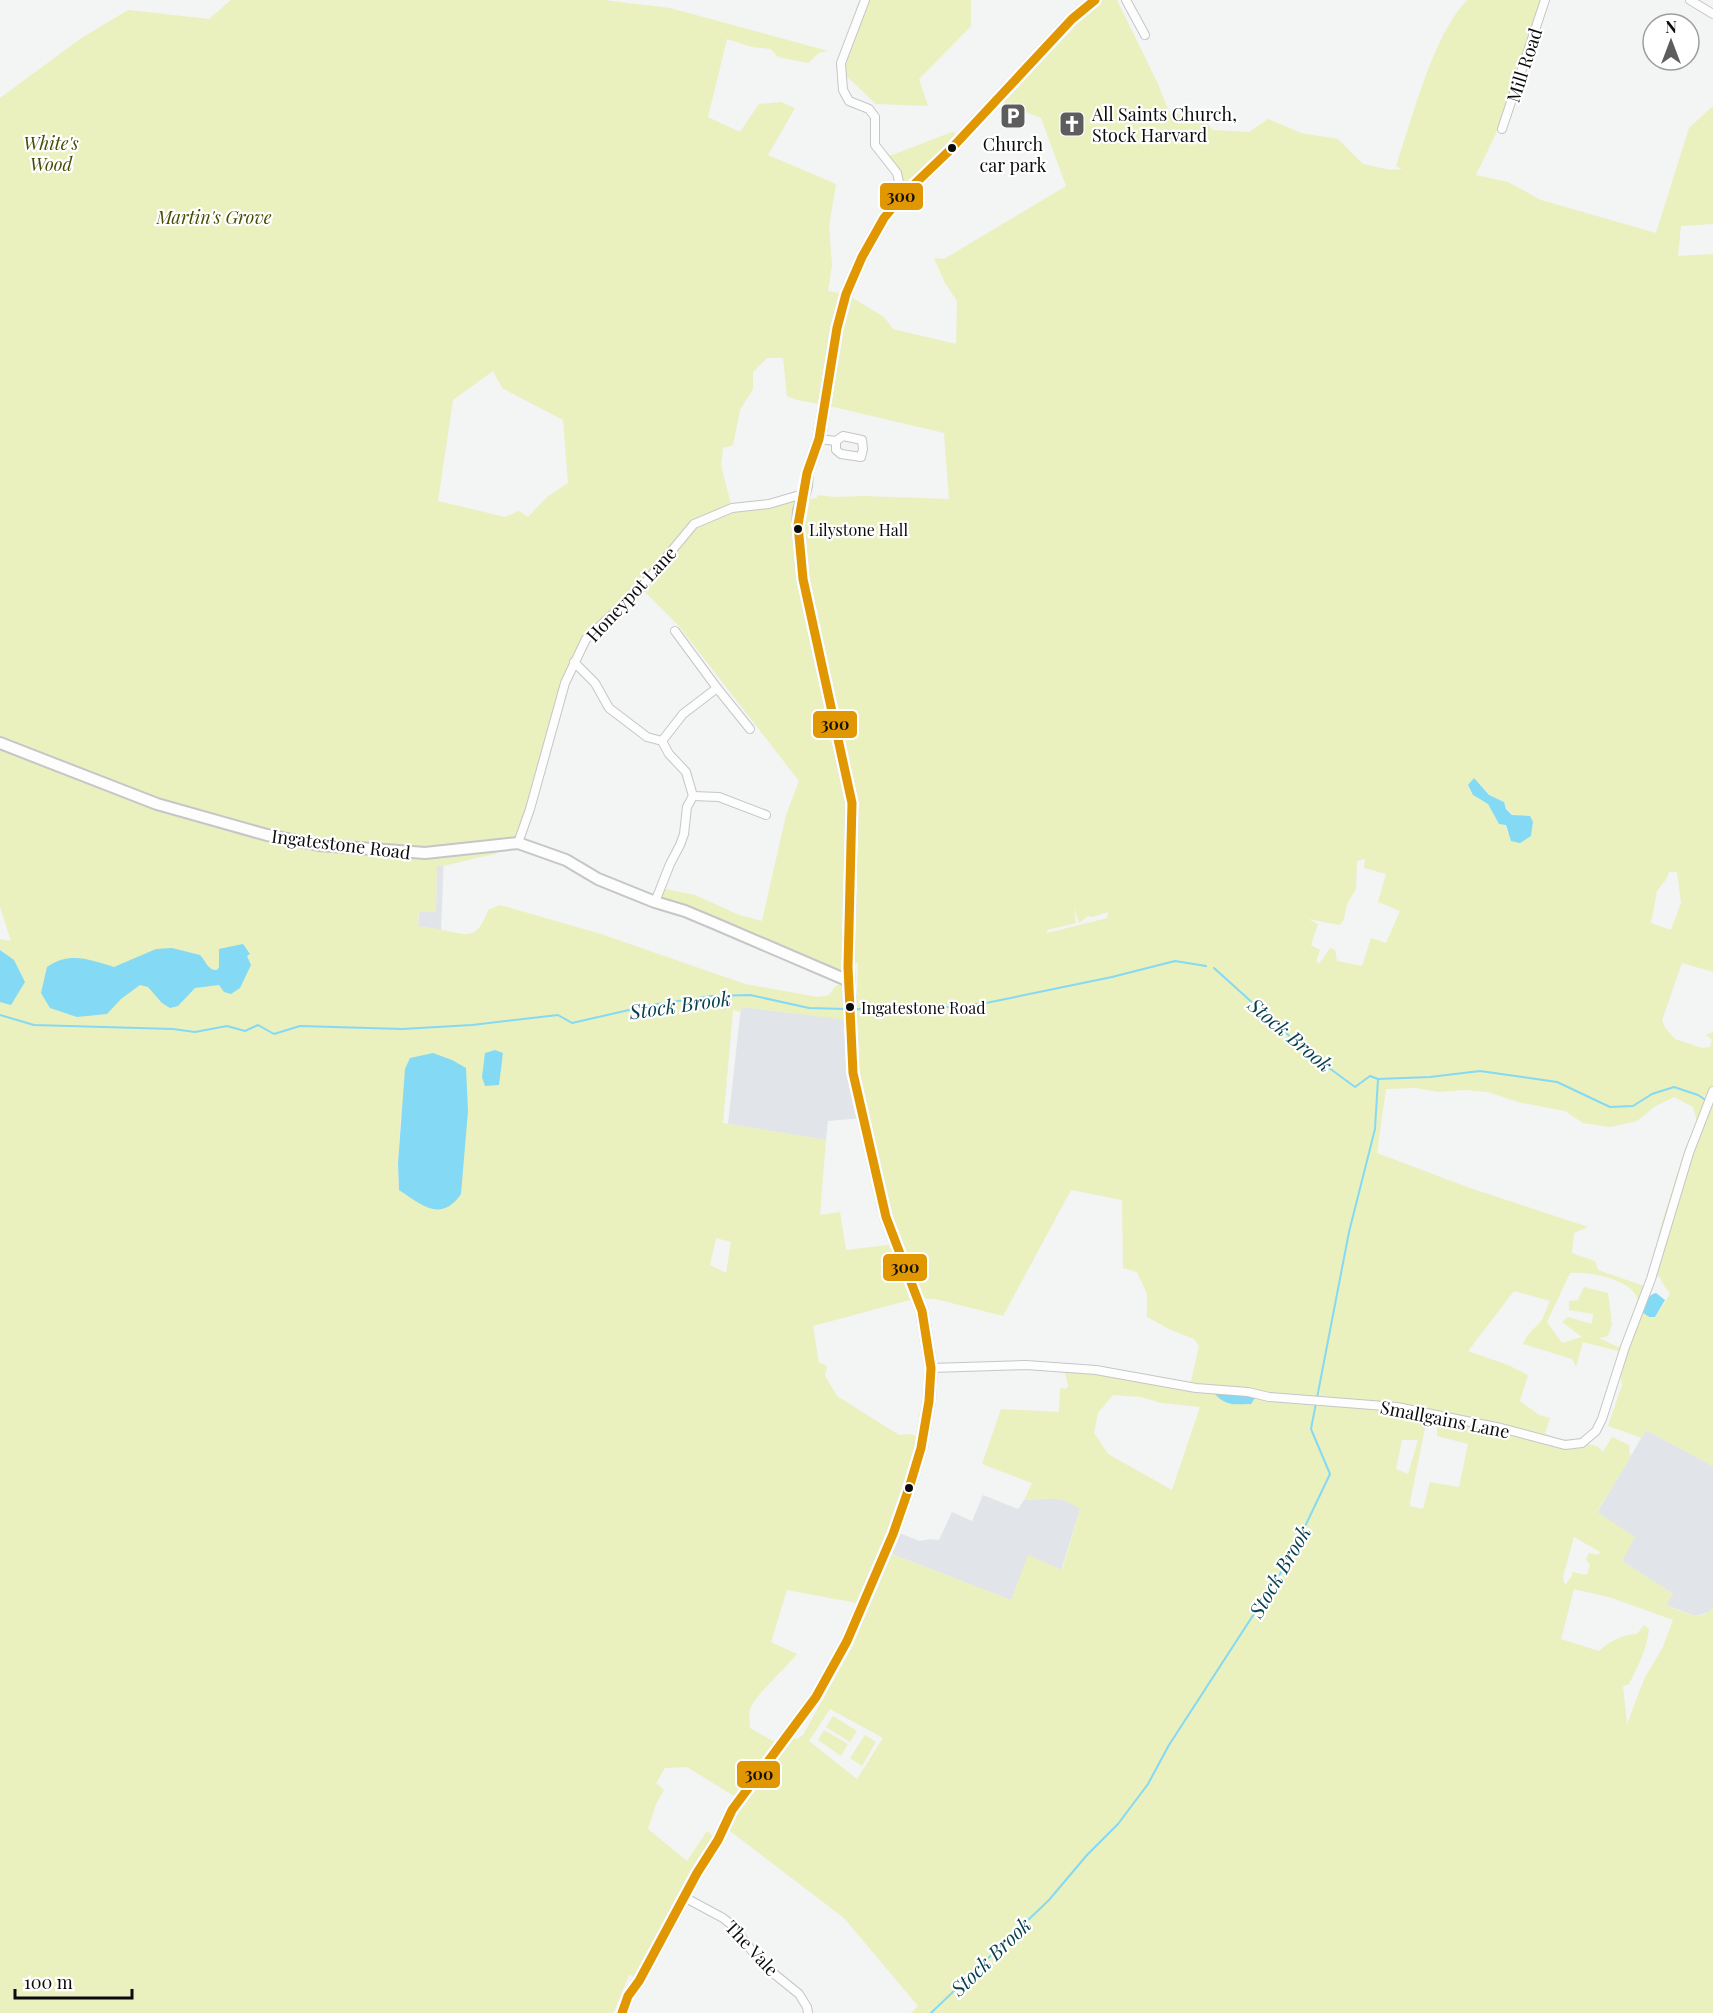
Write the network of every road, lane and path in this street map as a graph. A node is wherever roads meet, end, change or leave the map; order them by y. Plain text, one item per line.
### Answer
1 (866, 0) edge
2 (1095, 0) edge
3 (1126, 0) edge
4 (1545, 0) edge
5 (1690, 0) edge
6 (1713, 14) edge
7 (1145, 35) dead end
8 (1502, 129) dead end
9 (902, 196) junction
10 (819, 439) junction
11 (836, 441) dead end
12 (803, 494) junction
13 (675, 631) dead end
14 (574, 662) junction
15 (717, 688) junction
16 (750, 729) dead end
17 (662, 741) junction
18 (0, 743) edge
19 (693, 796) junction
20 (766, 815) dead end
21 (518, 843) junction
22 (655, 902) junction
23 (849, 981) junction
24 (1713, 1091) edge
25 (931, 1368) junction
26 (684, 1897) junction
27 (622, 2013) edge
28 (808, 2013) edge

1 - 9 street
2 - 9 main road
3 - 7 street
4 - 8 street, Mill Road
5 - 6 street
9 - 10 main road
10 - 11 street
10 - 12 main road
12 - 14 street, Honeypot Lane
12 - 23 main road
13 - 15 street
14 - 17 street
14 - 21 street, Honeypot Lane
15 - 16 street
15 - 17 street
17 - 19 street
18 - 21 main road, Ingatestone Road
19 - 20 street
19 - 22 street
21 - 22 main road, Ingatestone Road
22 - 23 main road, Ingatestone Road
23 - 25 main road
24 - 25 street, Smallgains Lane
25 - 26 main road
26 - 27 main road
26 - 28 street, The Vale

